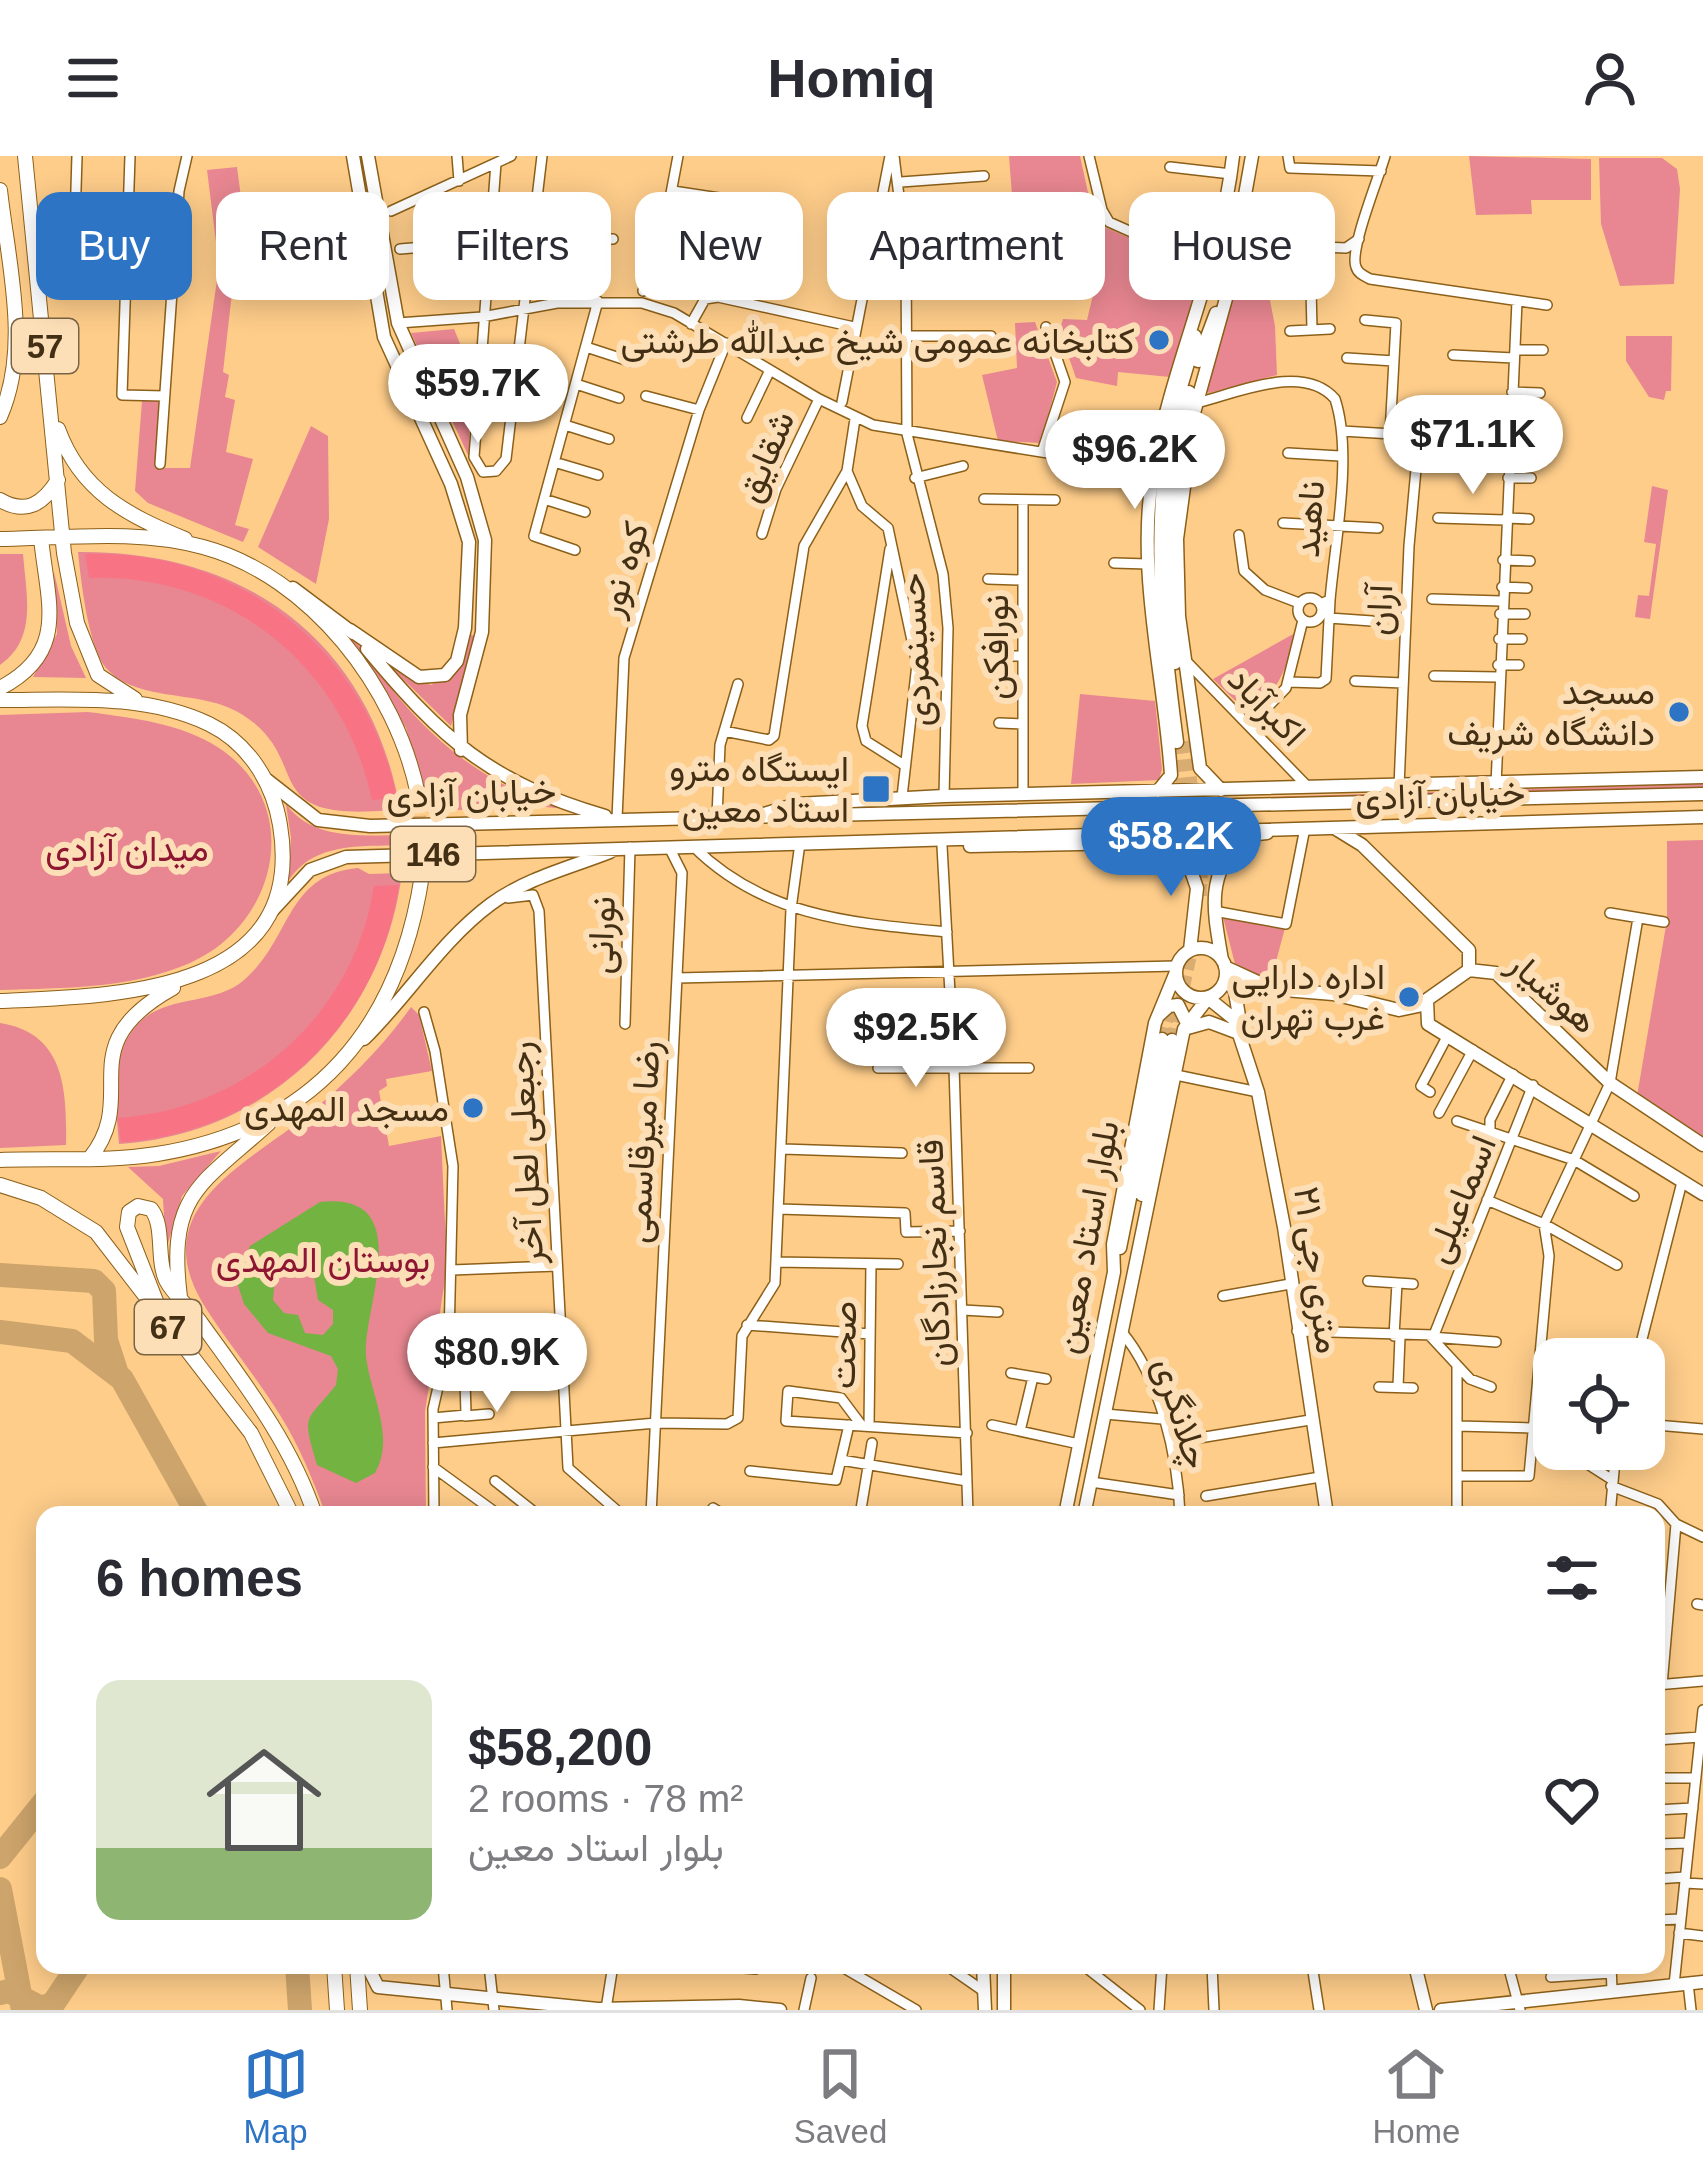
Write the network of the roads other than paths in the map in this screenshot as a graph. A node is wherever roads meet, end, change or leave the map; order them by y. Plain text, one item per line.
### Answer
1 (26, 156) edge
2 (77, 156) edge
3 (130, 156) edge
4 (187, 156) edge
5 (353, 156) edge
6 (368, 156) edge
7 (457, 156) edge
8 (511, 156) edge
9 (542, 156) edge
10 (678, 156) edge
11 (892, 156) edge
12 (1089, 156) edge
13 (1233, 156) edge
14 (1252, 156) edge
15 (1385, 156) edge
16 (1288, 162) edge
17 (496, 163) junction
18 (1170, 167) dead end
19 (1381, 171) junction
20 (1231, 174) junction
21 (984, 176) dead end
22 (459, 182) junction
23 (901, 182) junction
24 (0, 190) edge
25 (673, 191) joint
26 (76, 192) edge
27 (129, 192) edge
28 (180, 192) edge
29 (436, 192) edge
30 (493, 192) edge
31 (537, 192) edge
32 (680, 192) edge
33 (902, 192) edge
34 (1227, 192) edge
35 (1247, 192) edge
36 (413, 202) edge
37 (391, 211) dead end
38 (1129, 231) edge
39 (1359, 239) junction
40 (1335, 247) edge
41 (413, 248) edge
42 (400, 249) dead end
43 (126, 300) edge
44 (172, 300) edge
45 (484, 300) edge
46 (525, 300) edge
47 (907, 300) edge
48 (1201, 300) edge
49 (1202, 300) edge
50 (1224, 300) edge
51 (1226, 300) edge
52 (1311, 300) edge
53 (598, 301) junction
54 (1517, 301) junction
55 (1547, 305) dead end
56 (524, 308) junction
57 (482, 317) junction
58 (1365, 320) dead end
59 (398, 323) junction
60 (691, 324) junction
61 (382, 326) junction
62 (854, 327) junction
63 (1046, 327) dead end
64 (1330, 329) dead end
65 (1312, 330) junction
66 (1290, 331) dead end
67 (991, 335) dead end
68 (907, 336) junction
69 (726, 343) junction
70 (586, 347) junction
71 (1543, 350) dead end
72 (1515, 354) junction
73 (1453, 356) dead end
74 (1348, 358) dead end
75 (1394, 361) junction
76 (632, 362) dead end
77 (770, 370) junction
78 (576, 384) junction
79 (1512, 392) junction
80 (1540, 393) dead end
81 (164, 396) junction
82 (646, 396) dead end
83 (619, 398) dead end
84 (819, 399) junction
85 (842, 402) dead end
86 (1196, 403) junction
87 (699, 410) junction
88 (51, 412) junction
89 (747, 418) dead end
90 (855, 418) junction
91 (0, 419) edge
92 (565, 424) junction
93 (1342, 430) junction
94 (447, 434) junction
95 (907, 434) junction
96 (1390, 434) junction
97 (1419, 436) junction
98 (1538, 436) dead end
99 (1510, 438) junction
100 (609, 439) dead end
101 (430, 441) junction
102 (1042, 452) junction
103 (1288, 453) dead end
104 (1340, 456) junction
105 (554, 462) junction
106 (160, 464) dead end
107 (963, 466) dead end
108 (1154, 470) junction
109 (847, 471) junction
110 (598, 476) dead end
111 (915, 478) junction
112 (1508, 478) junction
113 (1531, 478) dead end
114 (58, 481) junction
115 (544, 499) junction
116 (983, 499) dead end
117 (0, 500) edge
118 (1022, 500) junction
119 (1055, 500) dead end
120 (585, 512) dead end
121 (1438, 518) dead end
122 (1506, 519) junction
123 (1529, 519) dead end
124 (1282, 524) dead end
125 (1336, 526) junction
126 (1378, 528) dead end
127 (762, 534) dead end
128 (1239, 535) dead end
129 (63, 536) junction
130 (0, 538) edge
131 (41, 538) junction
132 (891, 544) junction
133 (201, 546) junction
134 (575, 550) dead end
135 (1503, 560) junction
136 (1530, 561) dead end
137 (1114, 563) dead end
138 (1148, 564) junction
139 (272, 578) junction
140 (988, 579) dead end
141 (1022, 580) junction
142 (1502, 587) junction
143 (1527, 588) dead end
144 (1432, 599) dead end
145 (1501, 601) junction
146 (1325, 602) junction
147 (1299, 603) junction
148 (1500, 614) junction
149 (1525, 614) dead end
150 (1330, 618) junction
151 (1303, 620) junction
152 (1372, 621) dead end
153 (465, 628) junction
154 (350, 630) junction
155 (482, 632) junction
156 (1499, 639) junction
157 (1522, 640) dead end
158 (1312, 655) dead end
159 (986, 656) dead end
160 (1022, 656) junction
161 (1328, 656) junction
162 (1184, 659) junction
163 (1520, 665) dead end
164 (1498, 671) junction
165 (1434, 676) dead end
166 (1355, 681) dead end
167 (1289, 682) junction
168 (1403, 683) junction
169 (738, 684) dead end
170 (0, 688) edge
171 (0, 700) edge
172 (142, 703) junction
173 (999, 723) dead end
174 (1022, 724) junction
175 (1249, 726) junction
176 (724, 731) junction
177 (461, 750) junction
178 (1199, 761) junction
179 (1170, 764) junction
180 (904, 766) junction
181 (1703, 777) edge
182 (264, 778) junction
183 (1496, 785) junction
184 (1399, 787) junction
185 (1311, 790) junction
186 (1222, 791) junction
187 (1023, 793) junction
188 (1156, 793) junction
189 (1703, 794) edge
190 (418, 795) tunnel mouth
191 (944, 796) junction
192 (902, 797) junction
193 (757, 816) junction
194 (717, 817) junction
195 (1703, 817) edge
196 (617, 819) junction
197 (1282, 827) junction
198 (1305, 828) junction
199 (1334, 828) junction
200 (1242, 838) junction
201 (837, 842) junction
202 (1181, 842) junction
203 (800, 843) junction
204 (692, 846) junction
205 (941, 846) junction
206 (669, 847) junction
207 (626, 848) junction
208 (1216, 872) junction
209 (422, 875) tunnel mouth
210 (1197, 888) junction
211 (497, 901) junction
212 (791, 909) junction
213 (1214, 911) junction
214 (1610, 913) dead end
215 (267, 916) junction
216 (1638, 918) junction
217 (1664, 922) dead end
218 (947, 932) junction
219 (1190, 950) junction
220 (1224, 967) junction
221 (1176, 969) junction
222 (1469, 970) junction
223 (950, 973) junction
224 (197, 975) junction
225 (789, 977) junction
226 (677, 978) junction
227 (1208, 998) junction
228 (0, 1000) edge
229 (1426, 1001) junction
230 (424, 1012) dead end
231 (1155, 1023) junction
232 (625, 1024) dead end
233 (1185, 1025) junction
234 (1242, 1035) junction
235 (1448, 1036) junction
236 (361, 1042) junction
237 (1473, 1050) junction
238 (954, 1067) junction
239 (1029, 1067) dead end
240 (878, 1068) dead end
241 (1513, 1074) junction
242 (1176, 1075) junction
243 (1610, 1083) junction
244 (1533, 1085) junction
245 (1258, 1092) junction
246 (1430, 1092) dead end
247 (283, 1110) junction
248 (1439, 1113) dead end
249 (1457, 1121) dead end
250 (1592, 1123) junction
251 (1490, 1133) junction
252 (1513, 1138) junction
253 (1703, 1145) edge
254 (783, 1149) junction
255 (902, 1153) dead end
256 (90, 1158) junction
257 (0, 1160) edge
258 (1574, 1160) junction
259 (1682, 1182) junction
260 (0, 1185) edge
261 (1703, 1194) edge
262 (1634, 1196) dead end
263 (1487, 1200) junction
264 (779, 1209) junction
265 (1544, 1224) junction
266 (960, 1231) junction
267 (776, 1262) junction
268 (871, 1264) junction
269 (898, 1264) dead end
270 (1617, 1264) dead end
271 (557, 1266) junction
272 (1133, 1267) junction
273 (452, 1270) junction
274 (1114, 1272) junction
275 (1368, 1281) dead end
276 (1397, 1283) junction
277 (1290, 1284) junction
278 (1413, 1284) dead end
279 (1222, 1296) dead end
280 (180, 1297) junction
281 (963, 1310) junction
282 (998, 1312) dead end
283 (165, 1324) junction
284 (747, 1325) junction
285 (1121, 1331) junction
286 (1298, 1331) junction
287 (870, 1334) junction
288 (1434, 1335) junction
289 (1397, 1336) junction
290 (1642, 1338) edge
291 (1496, 1342) dead end
292 (1457, 1367) junction
293 (1011, 1372) dead end
294 (563, 1373) junction
295 (1033, 1377) junction
296 (465, 1379) junction
297 (1046, 1379) dead end
298 (438, 1380) junction
299 (1378, 1387) dead end
300 (1398, 1388) junction
301 (1413, 1388) dead end
302 (1491, 1388) dead end
303 (1181, 1413) dead end
304 (489, 1414) dead end
305 (1105, 1414) junction
306 (465, 1416) junction
307 (433, 1418) junction
308 (1162, 1420) junction
309 (1310, 1420) junction
310 (656, 1423) junction
311 (849, 1425) junction
312 (992, 1425) dead end
313 (866, 1426) junction
314 (1457, 1426) junction
315 (1665, 1426) edge
316 (1531, 1428) junction
317 (1703, 1429) edge
318 (566, 1431) junction
319 (1020, 1431) junction
320 (967, 1433) junction
321 (1199, 1438) dead end
322 (433, 1443) junction
323 (872, 1443) dead end
324 (1079, 1444) junction
325 (841, 1460) junction
326 (868, 1464) junction
327 (433, 1467) junction
328 (1594, 1470) edge
329 (1613, 1470) edge
330 (749, 1472) dead end
331 (1457, 1476) junction
332 (1320, 1477) junction
333 (495, 1481) dead end
334 (967, 1481) junction
335 (1090, 1482) junction
336 (1611, 1482) junction
337 (1179, 1495) junction
338 (1206, 1496) dead end
339 (288, 1506) edge
340 (311, 1506) edge
341 (434, 1506) edge
342 (487, 1506) edge
343 (527, 1506) edge
344 (611, 1506) edge
345 (651, 1506) edge
346 (861, 1506) edge
347 (968, 1506) edge
348 (1067, 1506) edge
349 (1086, 1506) edge
350 (1180, 1506) edge
351 (1325, 1506) edge
352 (1457, 1506) edge
353 (1610, 1506) edge
354 (1660, 1506) edge
355 (1665, 1512) edge
356 (1676, 1524) junction
357 (1703, 1537) edge
358 (1665, 1628) edge
359 (1703, 1681) edge
360 (1665, 1684) edge
361 (1703, 1710) edge
362 (1700, 1737) edge
363 (1665, 1739) edge
364 (1665, 1778) edge
365 (1696, 1778) junction
366 (1693, 1808) junction
367 (1665, 1810) edge
368 (1703, 1834) edge
369 (1689, 1838) junction
370 (1665, 1842) edge
371 (1665, 1879) edge
372 (1685, 1880) junction
373 (1703, 1884) edge
374 (1681, 1919) junction
375 (1665, 1920) edge
376 (1679, 1934) junction
377 (1703, 1936) edge
378 (335, 1974) edge
379 (358, 1974) edge
380 (372, 1974) edge
381 (443, 1974) edge
382 (490, 1974) edge
383 (611, 1974) edge
384 (854, 1974) edge
385 (955, 1974) edge
386 (1004, 1974) edge
387 (1094, 1974) edge
388 (1161, 1974) edge
389 (1212, 1974) edge
390 (1313, 1974) edge
391 (1417, 1974) edge
392 (1510, 1974) edge
393 (1574, 1974) edge
394 (1610, 1974) edge
395 (1551, 1977) dead end
396 (811, 1978) dead end
397 (1703, 1982) edge
398 (1681, 1984) junction
399 (1003, 1991) junction
400 (1607, 1991) junction
401 (983, 2002) edge
402 (444, 2005) edge
403 (1518, 2005) edge
404 (494, 2006) edge
405 (1486, 2007) edge
406 (738, 2008) edge
407 (601, 2009) edge
408 (338, 2010) edge
409 (360, 2010) edge
410 (647, 2010) edge
411 (780, 2010) edge
412 (804, 2010) edge
413 (916, 2010) edge
414 (1004, 2010) edge
415 (1014, 2010) edge
416 (1140, 2010) edge
417 (1159, 2010) edge
418 (1214, 2010) edge
419 (1318, 2010) edge
420 (1426, 2010) edge
421 (1441, 2010) edge
422 (1603, 2010) edge
423 (1692, 2010) edge

1 - 88 highway, 57
2 - 26 street
3 - 27 street
4 - 28 street
5 - 61 main road
6 - 59 main road
7 - 22 street
8 - 17 street
9 - 31 street
10 - 25 street
11 - 23 street, حسینمردی
11 - 62 street
12 - 38 street
13 - 20 main road
14 - 35 main road
15 - 19 street
16 - 19 street
17 - 22 street
17 - 30 street
18 - 20 street
19 - 39 street
20 - 34 main road
21 - 23 street
22 - 29 street
23 - 33 street, حسینمردی
24 - 91 highway, 57
25 - 32 street
36 - 37 street
39 - 40 street
39 - 54 street
41 - 42 street
43 - 81 street
44 - 81 street
45 - 57 street
46 - 56 street
47 - 68 street, حسینمردی
48 - 108 main road
49 - 50 main road
51 - 86 main road
52 - 65 street
53 - 56 street
53 - 60 street
53 - 70 street
54 - 55 street
54 - 72 street
56 - 57 street
56 - 57 street
57 - 59 street
58 - 75 street
59 - 61 main road
59 - 94 main road
60 - 62 street
60 - 69 street
61 - 101 main road
62 - 85 street
63 - 102 street
64 - 65 street
65 - 66 street
67 - 68 street
68 - 95 street, حسینمردی
69 - 77 street
69 - 87 street, کوه نور
70 - 76 street
70 - 78 street
71 - 72 street
72 - 73 street
72 - 79 street
74 - 75 street
75 - 96 street
77 - 84 street
77 - 89 street
78 - 83 street
78 - 92 street
79 - 80 street
79 - 99 street
81 - 106 street
82 - 87 street
84 - 90 street
84 - 127 street, شقایق
86 - 93 street
86 - 162 main road
87 - 196 street, کوه نور
88 - 114 highway, 57
88 - 133 highway
90 - 95 street
90 - 109 street
92 - 100 street
92 - 105 street
93 - 96 street
93 - 104 street, ناهید
94 - 101 main road
94 - 155 main road
95 - 102 street
95 - 111 street, حسینمردی
96 - 97 street
97 - 99 street
97 - 168 street, آران
98 - 99 street
99 - 112 street
101 - 153 main road
102 - 108 street
103 - 104 street
104 - 125 street, ناهید
105 - 110 street
105 - 115 street
107 - 111 street
108 - 138 main road
109 - 132 street
109 - 176 street
111 - 191 street, حسینمردی
112 - 113 street
112 - 122 street
114 - 117 highway
114 - 129 highway, 57
115 - 120 street
115 - 134 street
116 - 118 street
118 - 119 street
118 - 141 street, نورافکن
121 - 122 street
122 - 123 street
122 - 135 street
124 - 125 street
125 - 126 street
125 - 146 street, ناهید
128 - 147 street
129 - 131 highway
129 - 133 highway
129 - 172 highway
130 - 131 highway
131 - 170 highway
132 - 180 street
132 - 180 street
133 - 139 highway
135 - 136 street
135 - 142 street
137 - 138 street
138 - 179 main road
139 - 154 main road
139 - 190 highway
140 - 141 street
141 - 160 street, نورافکن
142 - 143 street
142 - 145 street
144 - 145 street
145 - 148 street
146 - 147 street, ناهید
146 - 150 street
146 - 151 street, ناهید
147 - 151 street, ناهید
148 - 149 street
148 - 156 street
150 - 152 street
150 - 161 street
151 - 167 street, ناهید
153 - 154 main road
153 - 155 main road
154 - 177 main road
155 - 177 main road
156 - 157 street
156 - 164 street
158 - 161 street
159 - 160 street
160 - 174 street, نورافکن
161 - 167 street
162 - 175 street, اکبرآباد
162 - 178 main road
163 - 164 street
164 - 165 street
164 - 183 street
166 - 168 street
167 - 175 street, ناهید
168 - 184 street, آران
169 - 176 street
171 - 172 highway
172 - 182 highway
173 - 174 street
174 - 187 street, نورافکن
175 - 185 street, اکبرآباد
176 - 194 street
177 - 196 main road
178 - 179 main road
178 - 186 main road
179 - 188 main road
180 - 192 street
181 - 183 main road
182 - 196 main road, خیابان آزادی / 146
182 - 215 highway
183 - 184 main road
184 - 185 main road
185 - 186 main road
186 - 188 main road
187 - 188 main road
187 - 191 main road
189 - 193 main road, خیابان آزادی / 146
191 - 192 main road
192 - 193 main road
193 - 194 main road, خیابان آزادی / 146
194 - 196 main road, خیابان آزادی / 146
195 - 199 main road, خیابان آزادی / 146
197 - 198 main road, خیابان آزادی / 146
197 - 200 main road
197 - 201 main road, خیابان آزادی / 146
198 - 199 main road, خیابان آزادی / 146
198 - 213 street
199 - 222 main road, هوشیار
200 - 202 main road
200 - 208 main road
201 - 203 main road, خیابان آزادی / 146
201 - 205 main road
202 - 205 main road
202 - 210 main road
203 - 204 main road, خیابان آزادی / 146
203 - 212 street
204 - 206 main road, خیابان آزادی / 146
204 - 212 street
205 - 218 street, قاسم نجارزادگان
206 - 207 main road, خیابان آزادی / 146
206 - 226 street, رضا میرقاسمی
207 - 211 main road
207 - 215 main road, خیابان آزادی / 146
207 - 232 street, نورانی
208 - 210 main road
208 - 213 main road
209 - 236 highway
210 - 219 main road
211 - 236 main road
211 - 271 street, رجبعلی لعل آخر
212 - 218 street
212 - 225 street
213 - 220 main road
214 - 216 street
215 - 224 highway
216 - 217 street
216 - 243 street
218 - 223 street, قاسم نجارزادگان
219 - 220 main road
219 - 221 main road
220 - 227 main road
220 - 229 main road
220 - 234 main road, ۲۱ متری جی
221 - 223 street
221 - 227 main road
221 - 231 main road, بلوار استاد معین
222 - 229 main road
222 - 243 main road, هوشیار
223 - 225 street
223 - 238 street, قاسم نجارزادگان
224 - 228 highway
224 - 256 highway
225 - 226 street
225 - 254 street
226 - 310 street, رضا میرقاسمی
227 - 233 main road
227 - 234 main road
229 - 235 main road
230 - 273 street
231 - 233 main road
231 - 274 main road, بلوار استاد معین
233 - 234 main road
233 - 242 main road, بلوار استاد معین
234 - 245 main road, ۲۱ متری جی
235 - 237 main road
235 - 246 street
236 - 247 highway
237 - 241 main road
237 - 248 street
238 - 239 street
238 - 240 street
238 - 266 street, قاسم نجارزادگان
241 - 244 main road
241 - 251 street
242 - 245 street
242 - 272 main road, بلوار استاد معین
243 - 250 street
243 - 253 main road, هوشیار
244 - 250 main road
244 - 252 street, اسماعیلی
245 - 277 main road, ۲۱ متری جی
247 - 256 highway
247 - 280 highway, 67
249 - 251 street
250 - 258 street
250 - 259 main road
251 - 252 street
252 - 258 street
252 - 263 street, اسماعیلی
254 - 255 street
254 - 264 street
256 - 257 highway
258 - 262 street
258 - 265 street
259 - 261 main road
259 - 290 street
260 - 283 highway, 67
263 - 265 street
263 - 288 street, اسماعیلی
264 - 266 street
264 - 267 street
265 - 270 street
265 - 316 street
266 - 281 street, قاسم نجارزادگان
267 - 268 street
267 - 284 street
268 - 269 street
268 - 287 street, صحت
271 - 273 street
271 - 294 street, رجبعلی لعل آخر
272 - 274 main road
272 - 285 main road, بلوار استاد معین
273 - 298 street
274 - 324 main road, بلوار استاد معین
275 - 276 street
276 - 278 street
276 - 289 street
277 - 279 street
277 - 286 main road, ۲۱ متری جی
280 - 283 highway
280 - 340 highway, 67
281 - 282 street
281 - 320 street, قاسم نجارزادگان
283 - 339 highway, 67
284 - 287 street
284 - 310 street
285 - 305 main road, بلوار استاد معین
285 - 308 street, چلانگری
286 - 289 street
286 - 309 main road, ۲۱ متری جی
287 - 313 street, صحت
288 - 289 street
288 - 291 street
288 - 292 street
289 - 300 street
292 - 302 street
292 - 314 street
293 - 295 street
294 - 296 street
294 - 318 street, رجبعلی لعل آخر
295 - 297 street
295 - 319 street
296 - 298 street
296 - 306 street
298 - 307 street
299 - 300 street
300 - 301 street
303 - 308 street
304 - 306 street
305 - 308 street
305 - 335 main road, بلوار استاد معین
306 - 307 street
307 - 322 street
308 - 337 street, چلانگری
309 - 321 street
309 - 332 main road, ۲۱ متری جی
310 - 318 street
310 - 345 street, رضا میرقاسمی
311 - 313 street
311 - 313 street
311 - 325 street
312 - 319 street
313 - 320 street
314 - 316 street
314 - 331 street
315 - 317 street
316 - 331 street
318 - 322 street
318 - 344 street, رجبعلی لعل آخر
319 - 324 street
320 - 334 street, قاسم نجارزادگان
322 - 327 street
323 - 326 street
324 - 348 main road, بلوار استاد معین
325 - 326 street
325 - 330 street
326 - 334 street
326 - 346 street
327 - 341 street
327 - 342 street
328 - 336 street
329 - 336 street
331 - 352 street
332 - 338 street
332 - 351 main road, ۲۱ متری جی
333 - 343 street
334 - 347 street, قاسم نجارزادگان
335 - 337 street
335 - 349 main road, بلوار استاد معین
336 - 353 street
336 - 354 street
337 - 350 street, چلانگری
355 - 356 street
356 - 357 street
356 - 358 street
359 - 360 street
361 - 362 street
362 - 363 street
362 - 365 street
364 - 365 street
365 - 366 street
366 - 367 street
366 - 369 street
368 - 369 street
369 - 370 street
369 - 372 street
371 - 372 street
372 - 373 street
372 - 374 street
374 - 375 street
374 - 376 street
376 - 377 street
376 - 398 street
378 - 408 highway
379 - 409 highway
380 - 402 main road
381 - 402 street
382 - 404 street
383 - 407 street
384 - 413 street
385 - 401 street
386 - 399 main road
387 - 416 street
388 - 417 street
389 - 418 street
390 - 419 street
391 - 420 main road
392 - 403 street
393 - 395 street
394 - 400 street
396 - 412 street
397 - 398 main road
398 - 400 main road
398 - 423 street
399 - 414 main road
399 - 415 main road
400 - 403 main road
400 - 422 street
402 - 404 main road
403 - 405 main road
404 - 407 main road
405 - 421 main road
406 - 410 main road
406 - 411 main road
407 - 410 main road

